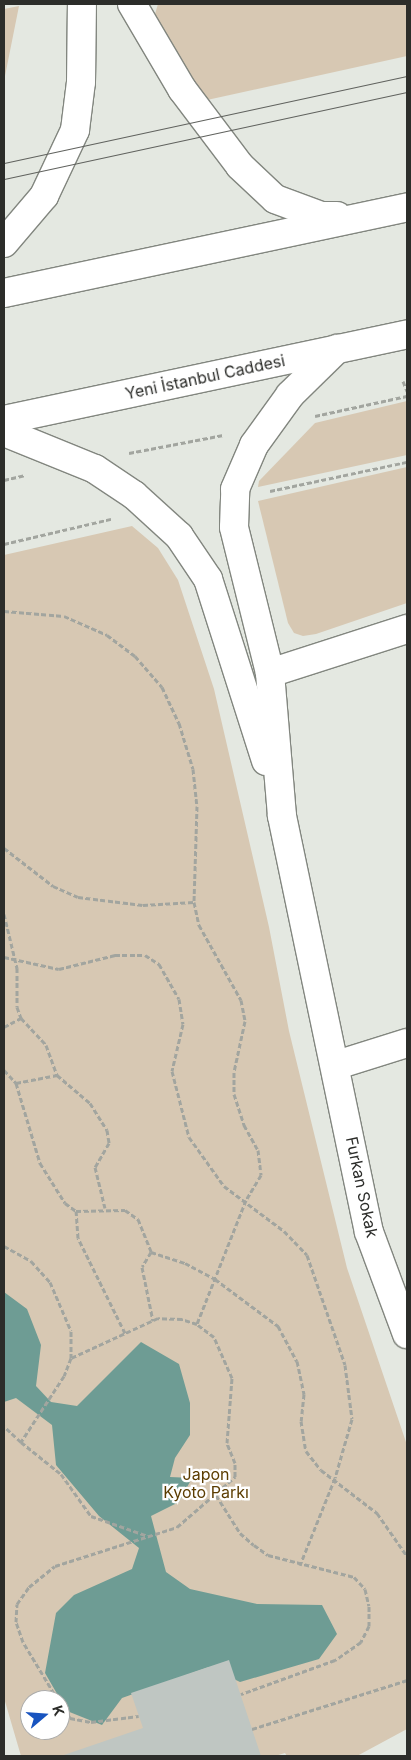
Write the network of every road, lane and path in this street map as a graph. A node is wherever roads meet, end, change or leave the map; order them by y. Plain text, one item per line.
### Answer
1 (82, 4) edge
2 (132, 4) edge
3 (407, 207) edge
4 (364, 216) junction
5 (4, 243) edge
6 (4, 293) edge
7 (407, 334) edge
8 (336, 348) junction
9 (403, 381) dead end
10 (407, 391) edge
11 (407, 396) edge
12 (317, 416) dead end
13 (4, 420) edge
14 (4, 432) edge
15 (231, 433) dead end
16 (126, 454) dead end
17 (407, 462) edge
18 (262, 493) dead end
19 (151, 510) junction
20 (4, 544) edge
21 (4, 611) edge
22 (407, 629) edge
23 (270, 673) junction
24 (282, 816) junction
25 (4, 848) edge
26 (194, 902) junction
27 (4, 914) edge
28 (4, 957) edge
29 (11, 957) junction
30 (21, 1018) junction
31 (4, 1028) edge
32 (407, 1043) edge
33 (337, 1065) junction
34 (4, 1070) edge
35 (57, 1075) junction
36 (16, 1084) junction
37 (246, 1200) junction
38 (105, 1208) junction
39 (76, 1211) junction
40 (4, 1246) edge
41 (151, 1252) junction
42 (215, 1279) junction
43 (153, 1321) junction
44 (197, 1324) junction
45 (125, 1333) junction
46 (407, 1334) edge
47 (71, 1358) junction
48 (4, 1426) edge
49 (21, 1442) junction
50 (335, 1478) junction
51 (216, 1495) junction
52 (149, 1537) junction
53 (407, 1556) edge
54 (300, 1565) junction
55 (407, 1680) edge
56 (52, 1690) edge
57 (241, 1694) dead end
58 (139, 1716) dead end
59 (70, 1718) edge
60 (252, 1729) dead end

1 - 5 main road
2 - 4 main road
3 - 4 main road
4 - 6 main road
7 - 8 main road, Yeni İstanbul Caddesi
8 - 13 main road, Yeni İstanbul Caddesi
8 - 23 main road
9 - 10 path
11 - 12 path
14 - 19 main road
15 - 16 path
17 - 18 path
19 - 20 path
19 - 24 main road
21 - 26 path
22 - 23 main road
23 - 24 main road
24 - 33 main road, Furkan Sokak
25 - 26 path
26 - 37 path
27 - 29 path
28 - 29 path
29 - 30 path
29 - 37 path
30 - 31 path
30 - 35 path
32 - 33 main road
33 - 46 main road, Furkan Sokak
34 - 36 path
35 - 36 path
35 - 38 path
36 - 39 path
37 - 42 path
37 - 50 path
38 - 39 path
38 - 41 path
39 - 45 path
40 - 47 path
41 - 42 path
41 - 43 path
42 - 44 path
42 - 50 path
43 - 44 path
43 - 45 path
44 - 51 path
45 - 47 path
47 - 49 path
48 - 49 path
49 - 52 path
50 - 53 path
50 - 54 path
51 - 52 path
51 - 54 path
52 - 56 path
54 - 57 path
55 - 60 path
58 - 59 path

